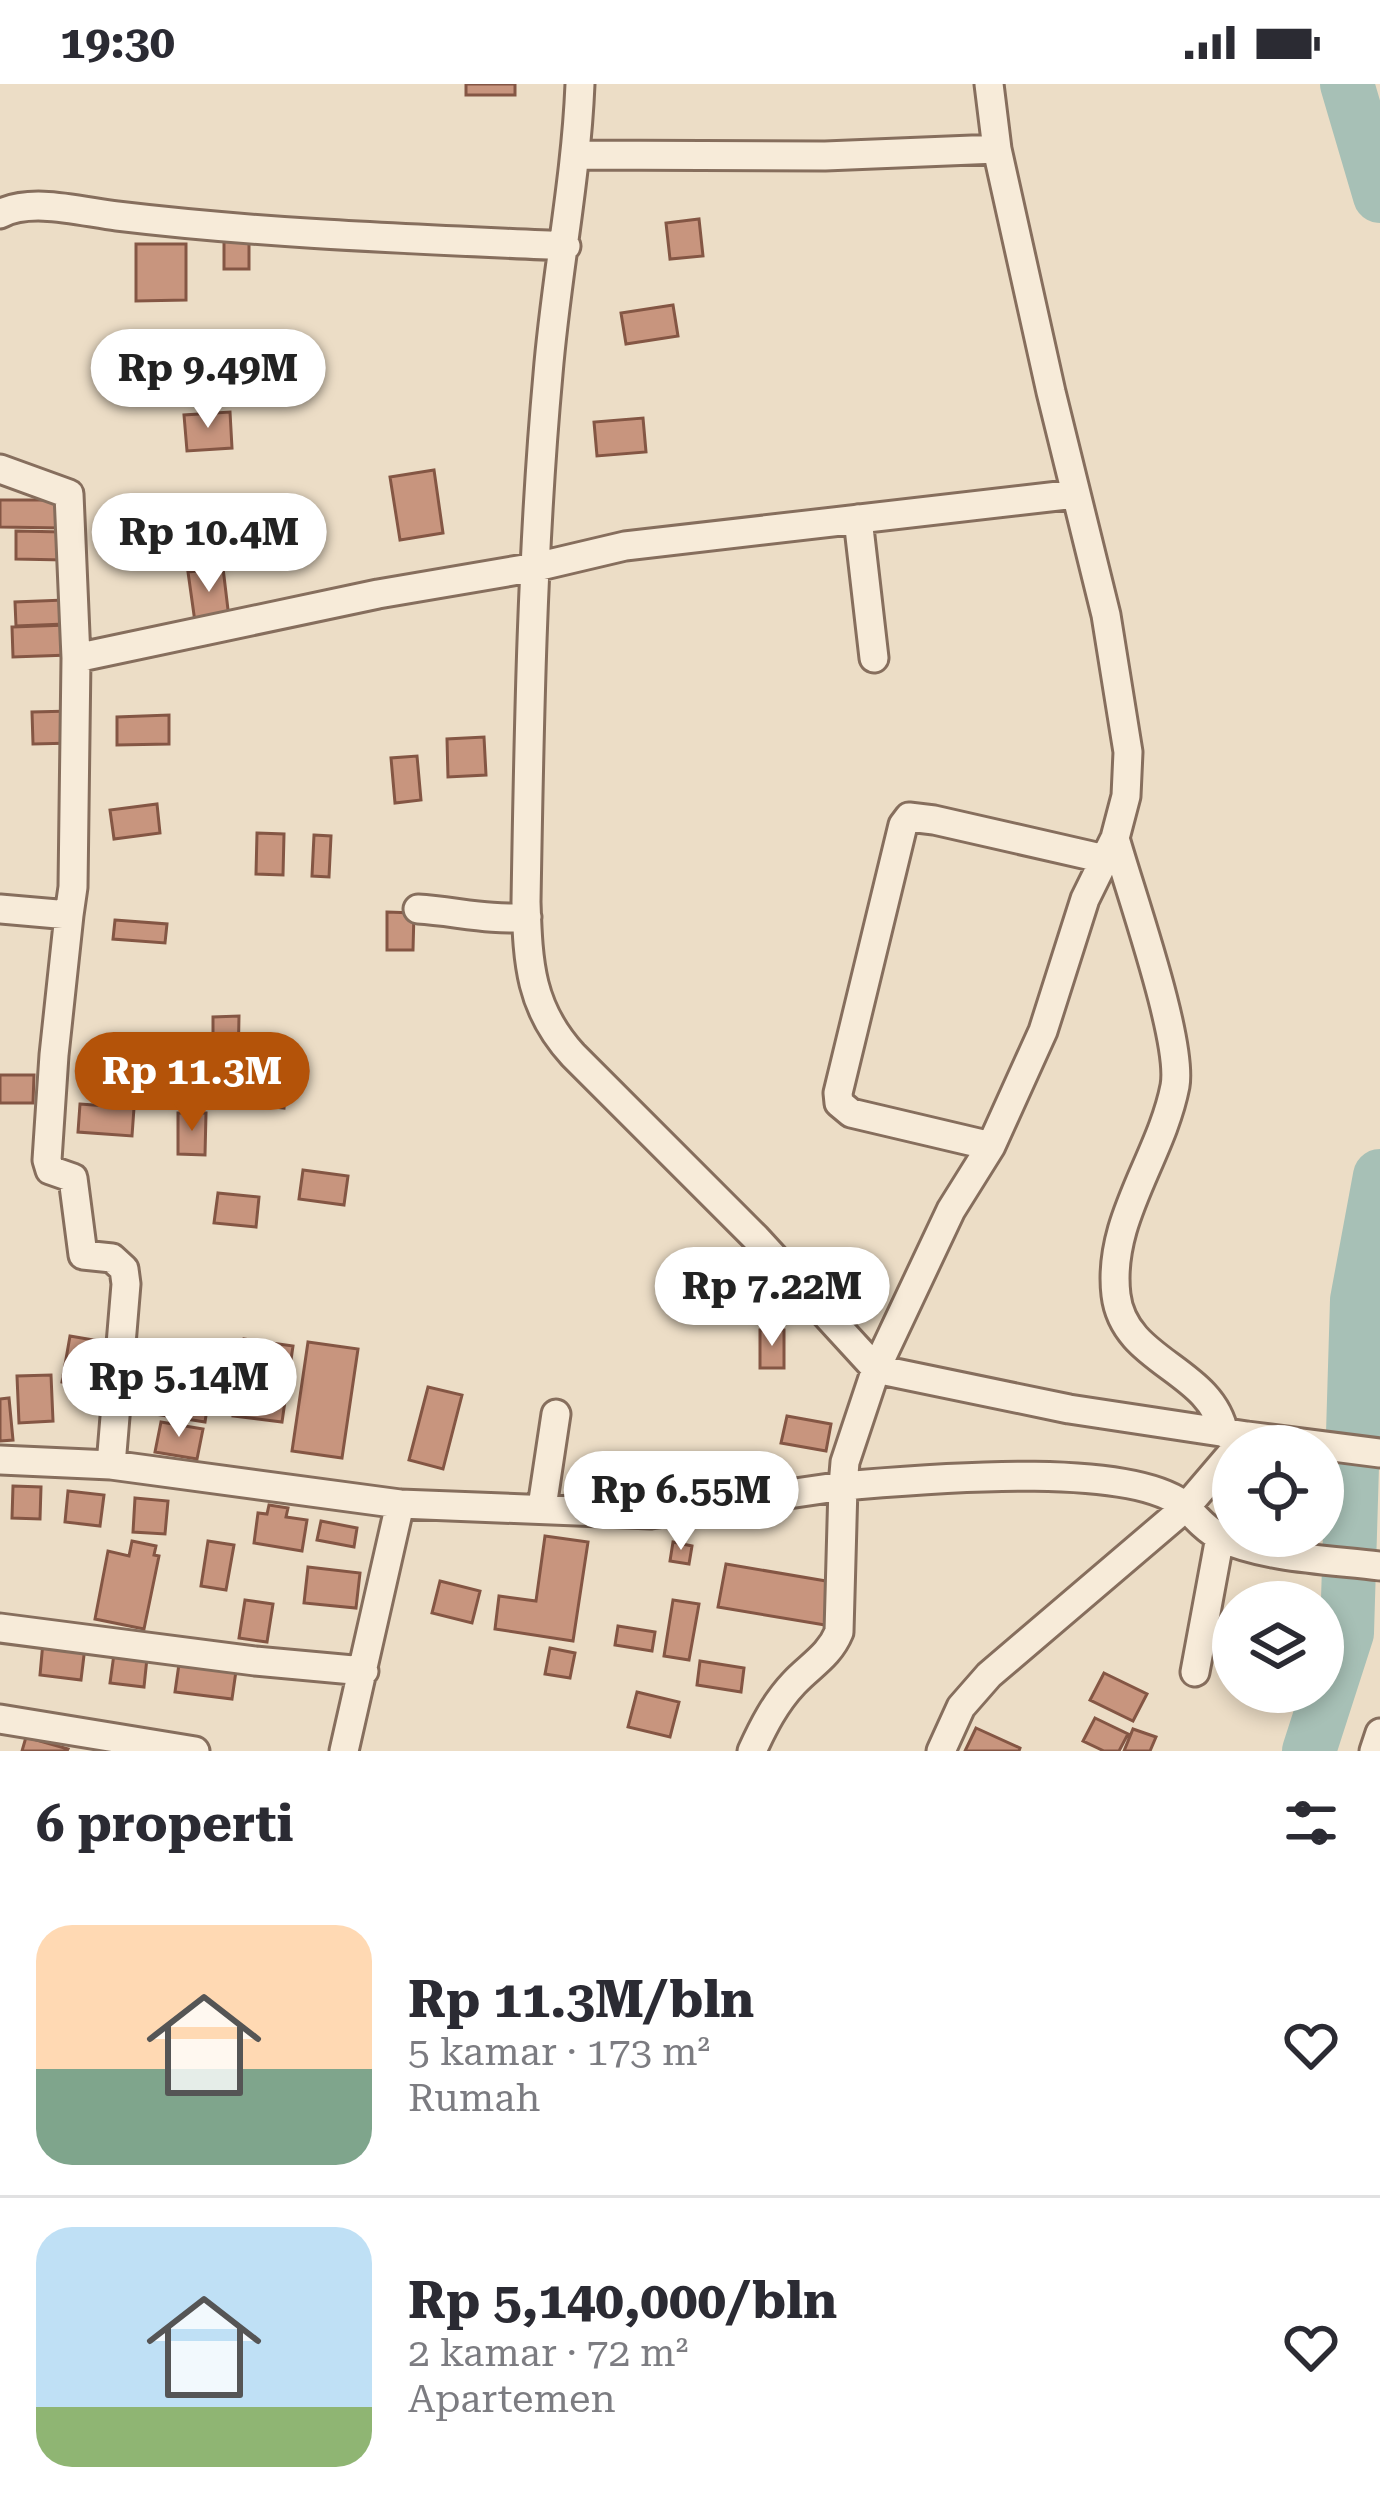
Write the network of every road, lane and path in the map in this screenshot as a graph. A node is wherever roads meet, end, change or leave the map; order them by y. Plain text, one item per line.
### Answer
1 (580, 84) edge
2 (988, 84) edge
3 (997, 149) junction
4 (577, 155) junction
5 (0, 214) edge
6 (566, 246) junction
7 (0, 469) edge
8 (1076, 494) junction
9 (858, 519) junction
10 (536, 568) junction
11 (76, 658) junction
12 (874, 658) dead end
13 (1110, 849) junction
14 (0, 909) edge
15 (418, 909) dead end
16 (69, 915) junction
17 (512, 918) junction
18 (991, 1146) junction
19 (876, 1369) junction
20 (556, 1414) dead end
21 (1229, 1425) edge
22 (1212, 1436) edge
23 (1344, 1450) edge
24 (1380, 1453) edge
25 (0, 1460) edge
26 (111, 1466) junction
27 (1212, 1475) edge
28 (843, 1486) junction
29 (400, 1504) junction
30 (542, 1507) junction
31 (1186, 1507) junction
32 (1212, 1530) edge
33 (1216, 1557) edge
34 (1311, 1557) edge
35 (1380, 1565) edge
36 (0, 1628) edge
37 (364, 1671) junction
38 (1195, 1672) dead end
39 (0, 1719) edge
40 (1380, 1733) edge
41 (195, 1751) edge
42 (344, 1751) edge
43 (752, 1751) edge
44 (941, 1751) edge
45 (1374, 1751) edge

1 - 4 street
2 - 3 street
3 - 4 street
3 - 8 street
4 - 6 street
5 - 6 street
6 - 10 street
7 - 11 street
8 - 9 street
8 - 13 street
9 - 10 street
9 - 12 street
10 - 11 street
10 - 17 street
11 - 16 street
13 - 18 street
13 - 18 street
13 - 21 street
14 - 16 street
15 - 17 street
16 - 26 street
17 - 19 street
18 - 19 street
19 - 22 street
19 - 28 street
20 - 30 street
23 - 24 street
25 - 26 street
26 - 29 street
27 - 31 street
28 - 30 street
28 - 31 street
28 - 43 street
29 - 30 street
29 - 37 street
31 - 32 street
31 - 44 street
33 - 38 street
34 - 35 street
36 - 37 street
37 - 42 street
39 - 41 street
40 - 45 street

